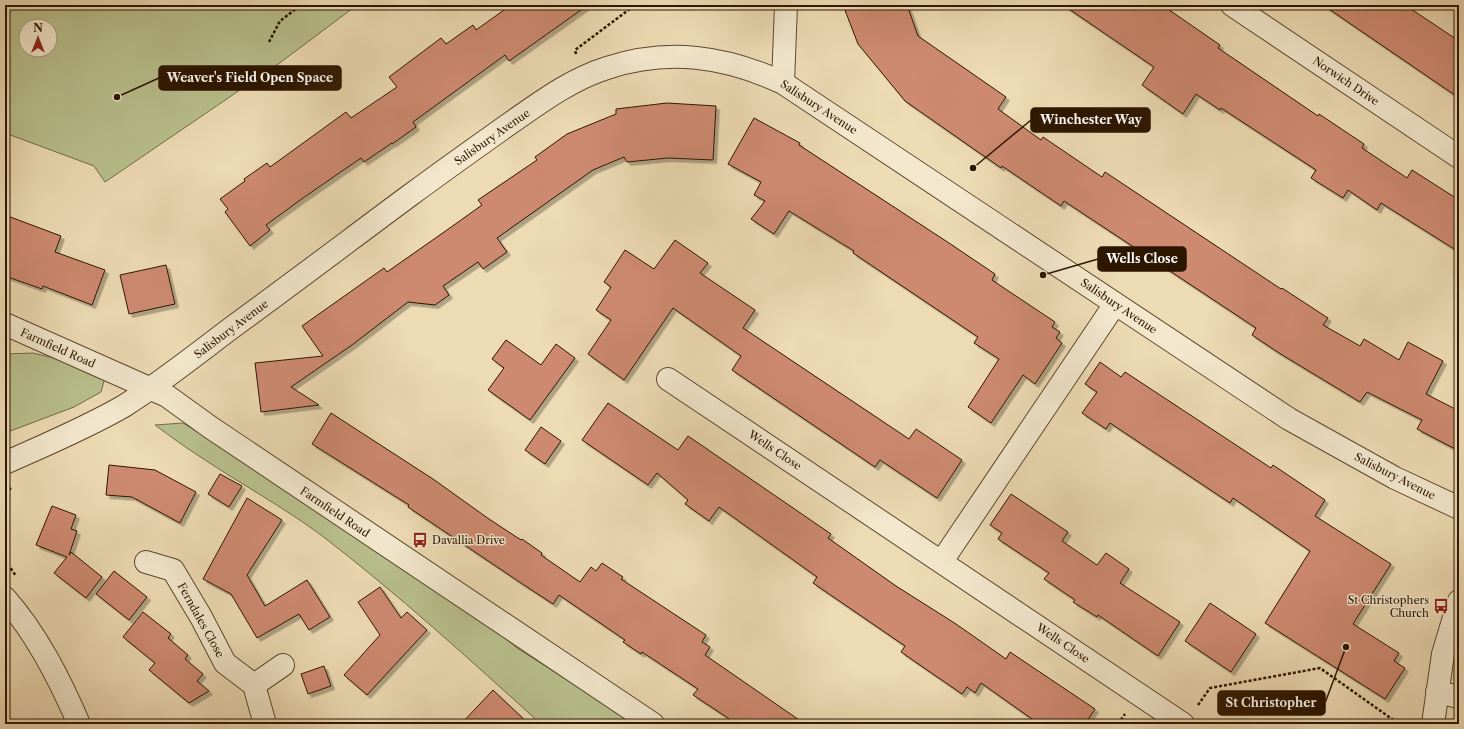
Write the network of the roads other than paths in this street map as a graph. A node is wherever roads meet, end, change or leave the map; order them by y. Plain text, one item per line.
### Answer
1 (786, 5) edge
2 (1232, 5) edge
3 (783, 83) junction
4 (1459, 157) edge
5 (1115, 304) junction
6 (5, 324) edge
7 (668, 379) dead end
8 (150, 389) junction
9 (5, 462) edge
10 (1459, 508) edge
11 (942, 561) junction
12 (146, 562) dead end
13 (5, 598) edge
14 (1459, 601) edge
15 (283, 665) dead end
16 (254, 684) junction
17 (1436, 692) junction
18 (1459, 697) edge
19 (79, 724) edge
20 (266, 724) edge
21 (653, 724) edge
22 (1183, 724) edge
23 (1433, 724) edge

1 - 3 street
2 - 4 street, Norwich Drive
3 - 5 street, Salisbury Avenue
3 - 8 street, Salisbury Avenue
5 - 10 street, Salisbury Avenue
5 - 11 street
6 - 8 street, Farmfield Road
7 - 11 street, Wells Close
8 - 9 street, Salisbury Avenue
8 - 21 street, Farmfield Road
11 - 22 street, Wells Close
12 - 16 street, Ferndales Close
13 - 19 street
14 - 17 street
15 - 16 street
16 - 20 street
17 - 18 street
17 - 23 street

